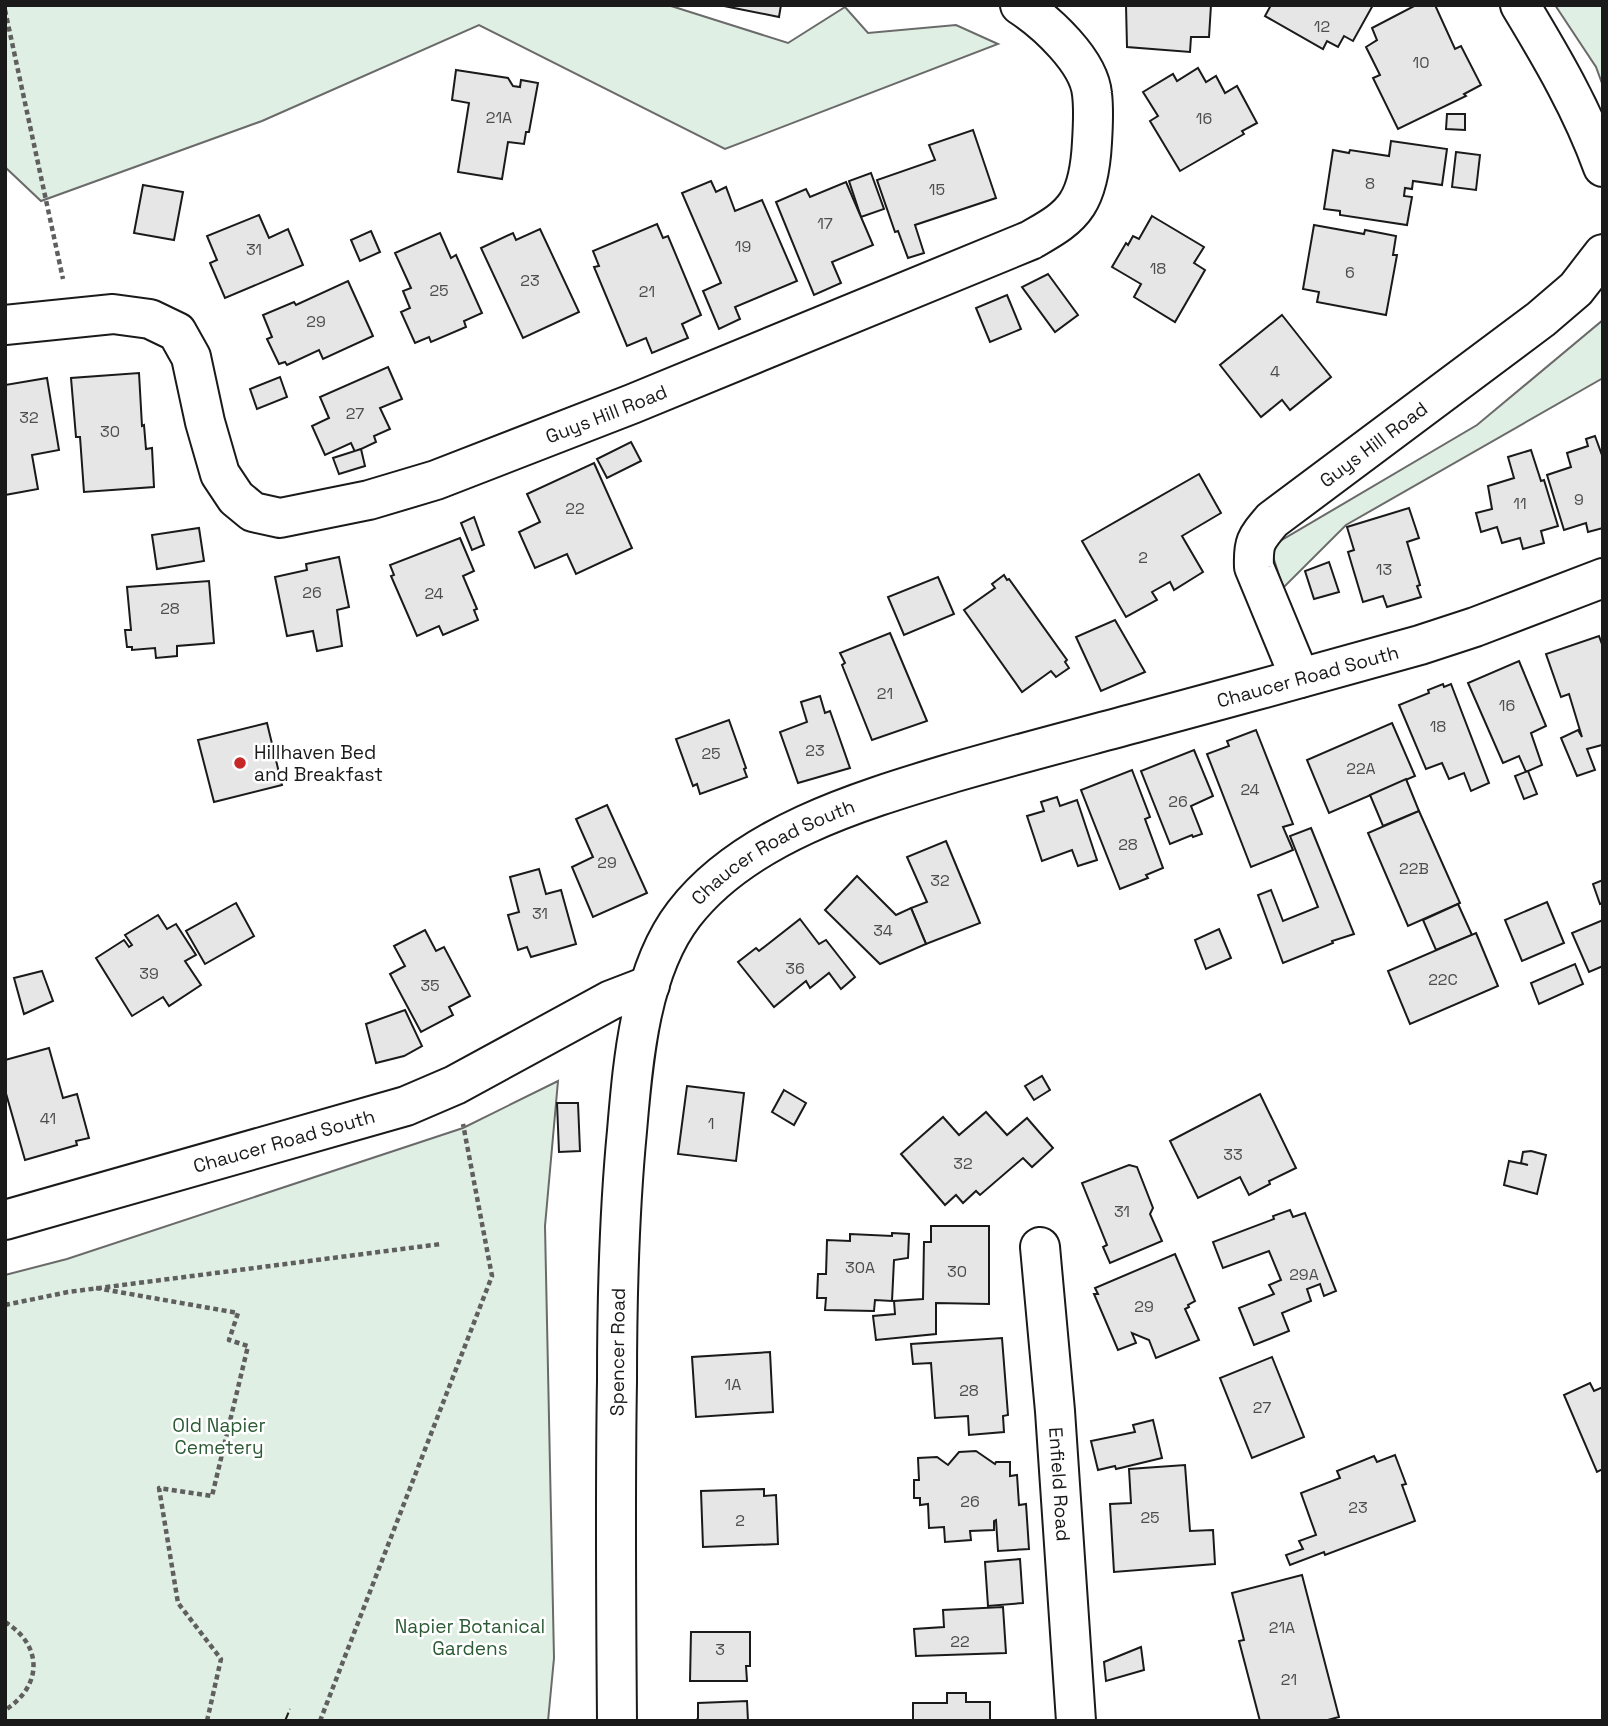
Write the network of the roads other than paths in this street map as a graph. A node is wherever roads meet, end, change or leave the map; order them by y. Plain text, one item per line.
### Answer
1 (1020, 5) edge
2 (1520, 5) edge
3 (1603, 167) edge
4 (1603, 254) edge
5 (5, 325) edge
6 (1603, 578) edge
7 (1300, 678) junction
8 (650, 985) junction
9 (5, 1220) edge
10 (1040, 1247) dead end
11 (617, 1721) edge
12 (1076, 1721) edge

1 - 5 street, Guys Hill Road
2 - 3 street
4 - 7 street, Guys Hill Road
6 - 7 street, Chaucer Road South
7 - 8 street, Chaucer Road South
8 - 9 street, Chaucer Road South
8 - 11 street, Spencer Road
10 - 12 street, Enfield Road

